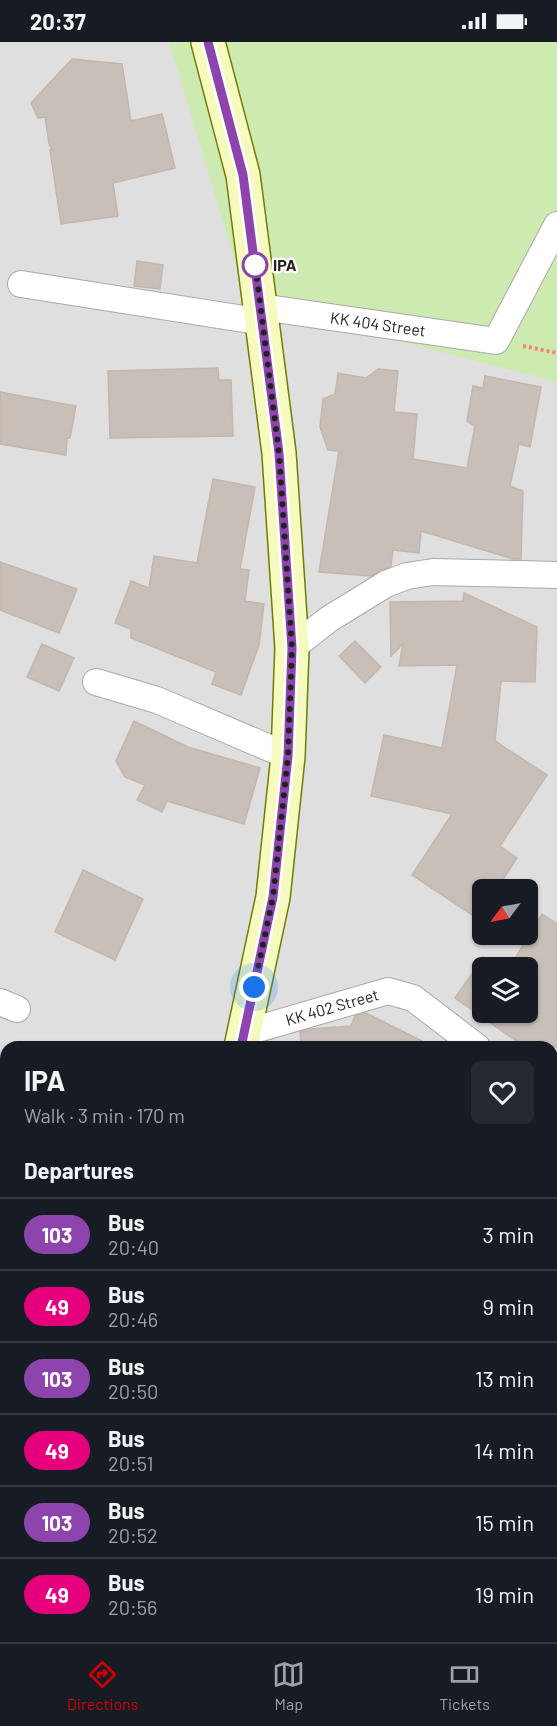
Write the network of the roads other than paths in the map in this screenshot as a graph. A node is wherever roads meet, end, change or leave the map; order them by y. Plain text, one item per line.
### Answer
1 (208, 42) edge
2 (557, 225) edge
3 (21, 284) dead end
4 (262, 314) junction
5 (557, 575) edge
6 (292, 648) junction
7 (96, 682) dead end
8 (288, 756) junction
9 (242, 1040) edge
10 (469, 1041) edge

1 - 4 main road
2 - 4 street, KK 404 Street
3 - 4 street, KK 404 Street
4 - 6 main road
5 - 6 street
6 - 8 main road
7 - 8 street
8 - 9 main road
9 - 10 street, KK 402 Street

